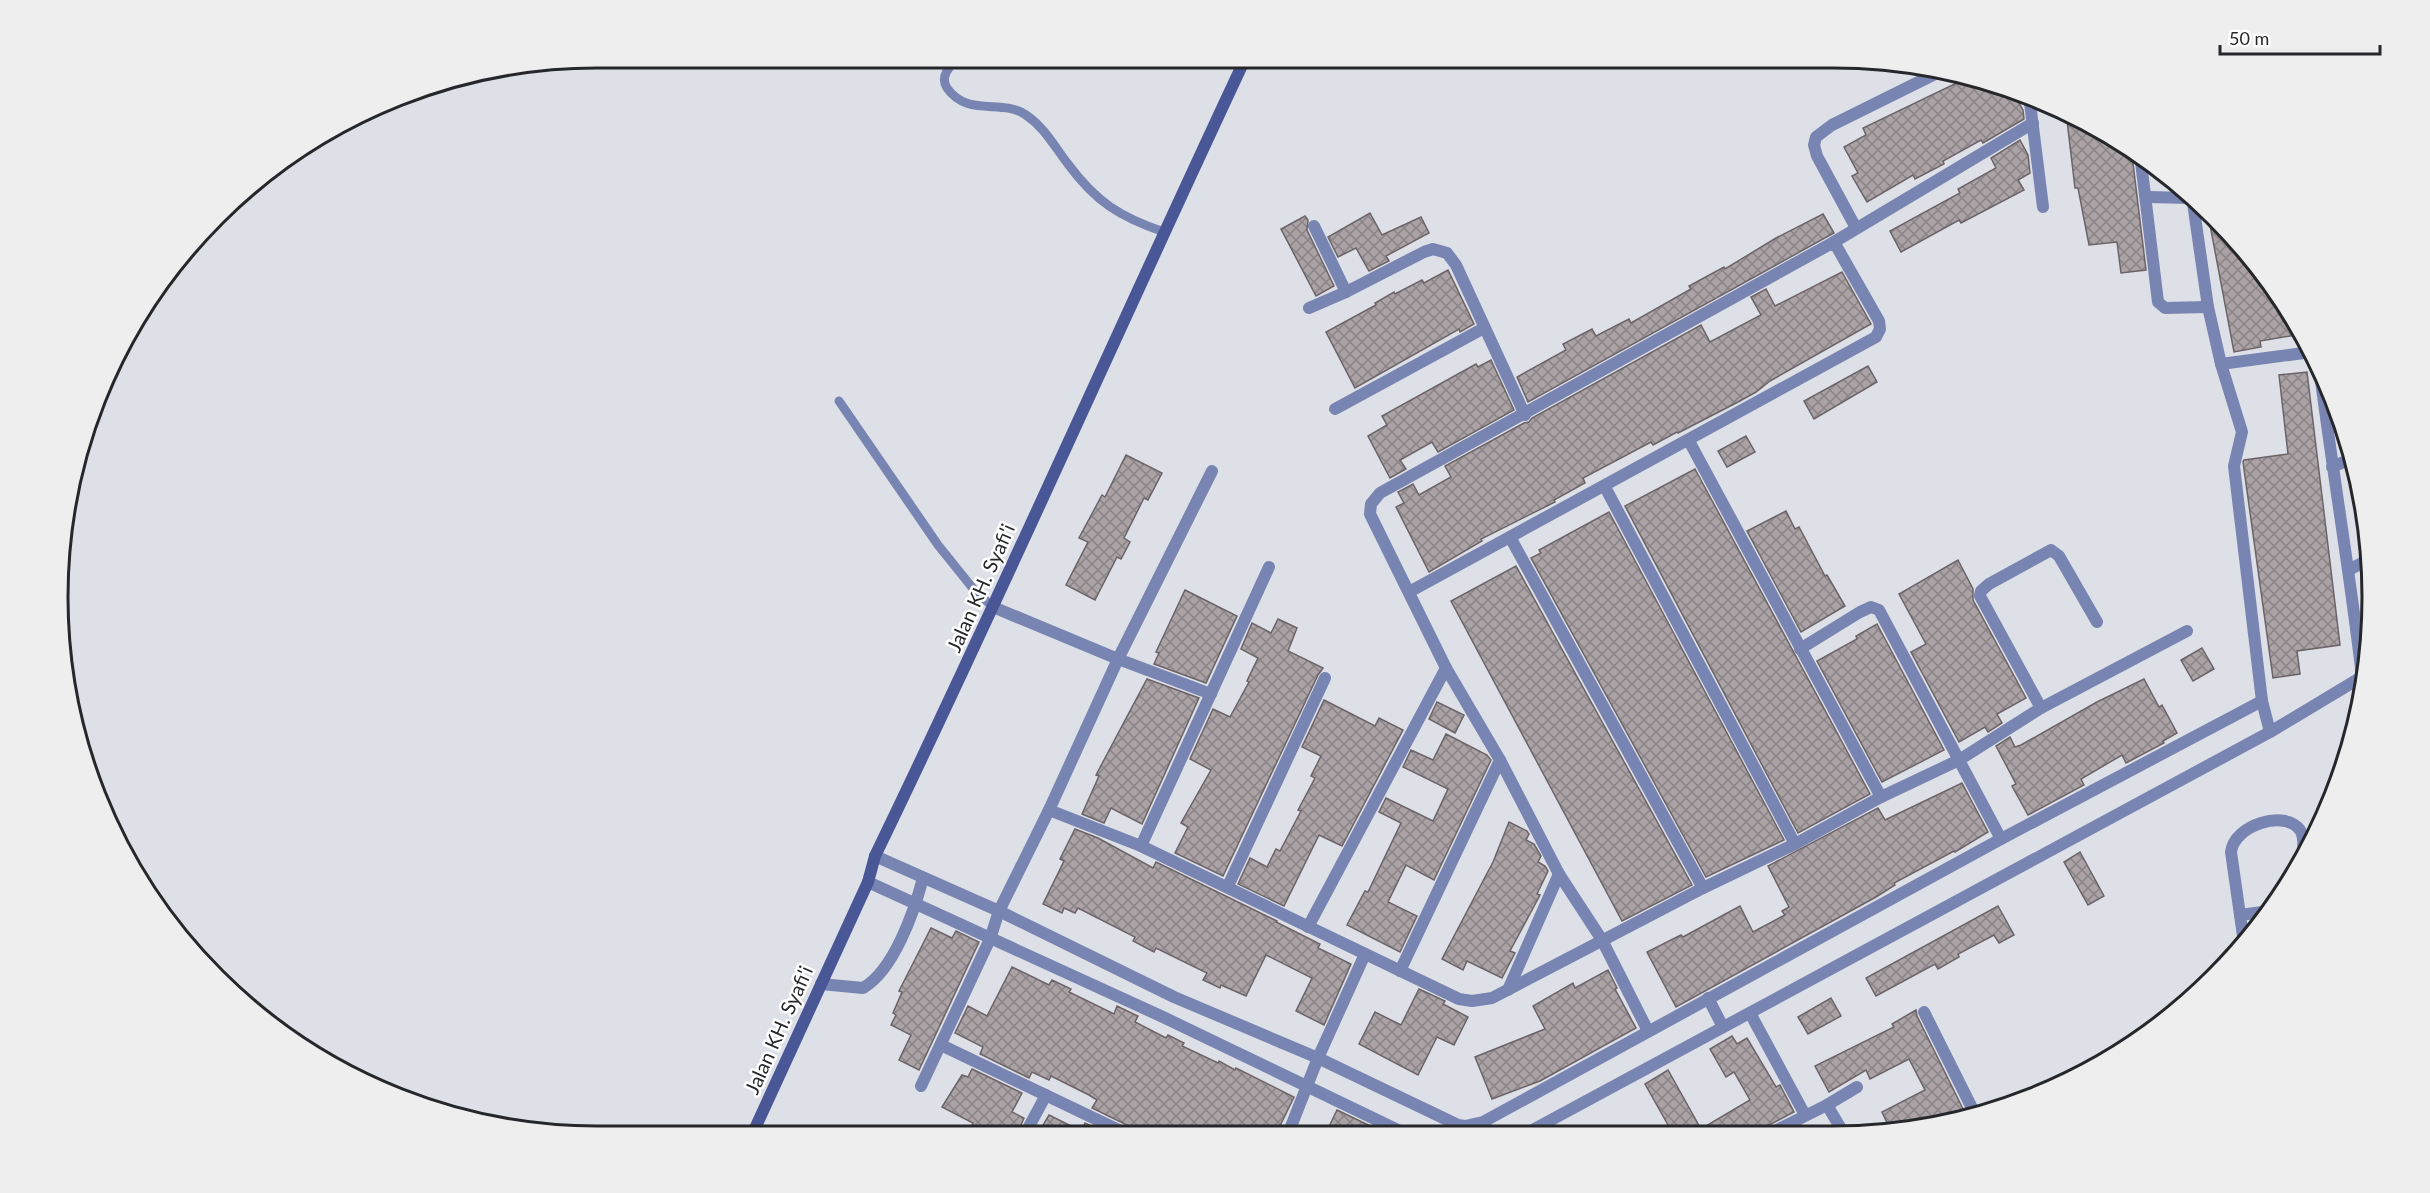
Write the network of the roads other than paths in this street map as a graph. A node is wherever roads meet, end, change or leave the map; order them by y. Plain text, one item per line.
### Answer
1 (948, 68) edge
2 (1241, 68) edge
3 (1930, 77) edge
4 (2031, 106) edge
5 (2033, 123) junction
6 (2142, 167) edge
7 (2146, 197) junction
8 (2180, 197) edge
9 (2043, 207) dead end
10 (2194, 209) edge
11 (1314, 226) dead end
12 (1856, 228) junction
13 (1164, 232) junction
14 (1834, 242) junction
15 (1346, 292) junction
16 (2208, 307) junction
17 (1309, 308) dead end
18 (1484, 328) junction
19 (2303, 353) edge
20 (2221, 364) junction
21 (2323, 397) edge
22 (839, 401) dead end
23 (1335, 409) dead end
24 (1525, 415) junction
25 (1689, 441) junction
26 (2344, 462) edge
27 (2332, 467) junction
28 (1212, 471) dead end
29 (1605, 487) junction
30 (1510, 537) junction
31 (2361, 563) edge
32 (1269, 567) dead end
33 (2349, 570) junction
34 (1409, 592) junction
35 (993, 607) junction
36 (2097, 622) dead end
37 (2187, 631) dead end
38 (2360, 646) edge
39 (1800, 649) junction
40 (1118, 659) junction
41 (1446, 668) junction
42 (1325, 678) dead end
43 (2355, 681) edge
44 (1211, 694) junction
45 (2262, 701) junction
46 (2041, 708) junction
47 (2270, 732) junction
48 (1500, 760) junction
49 (1959, 760) junction
50 (1881, 797) junction
51 (1049, 810) junction
52 (2001, 840) junction
53 (2303, 840) edge
54 (1795, 844) junction
55 (1141, 846) junction
56 (875, 856) junction
57 (1559, 874) junction
58 (923, 878) junction
59 (868, 882) junction
60 (1228, 886) junction
61 (1703, 888) junction
62 (916, 904) junction
63 (999, 911) junction
64 (2257, 913) edge
65 (2240, 915) junction
66 (1308, 927) junction
67 (2242, 932) edge
68 (990, 939) junction
69 (1602, 940) junction
70 (1365, 954) junction
71 (1400, 971) junction
72 (821, 984) junction
73 (1508, 990) junction
74 (1174, 998) junction
75 (1708, 998) junction
76 (1924, 1012) dead end
77 (1750, 1013) junction
78 (1163, 1017) junction
79 (1723, 1027) junction
80 (1648, 1031) junction
81 (941, 1045) junction
82 (1318, 1058) junction
83 (921, 1086) dead end
84 (1308, 1087) junction
85 (1857, 1087) dead end
86 (1046, 1095) junction
87 (1827, 1105) junction
88 (1971, 1107) edge
89 (1805, 1115) junction
90 (757, 1126) edge
91 (1029, 1126) edge
92 (1111, 1126) edge
93 (1291, 1126) edge
94 (1389, 1126) edge
95 (1460, 1126) edge
96 (1487, 1126) edge
97 (1540, 1126) edge
98 (1784, 1126) edge
99 (1839, 1126) edge

1 - 13 lane
2 - 13 main road, Jalan KH. Syafi'i
3 - 12 street
4 - 5 street
5 - 9 street
5 - 12 street
6 - 7 street
7 - 8 street
7 - 16 street
10 - 16 street
11 - 15 street
12 - 14 street
13 - 35 main road, Jalan KH. Syafi'i
14 - 24 street
14 - 25 street
15 - 17 street
15 - 18 street
16 - 20 street
18 - 23 street
18 - 24 street
19 - 20 street
20 - 45 street
21 - 27 street
22 - 35 lane
24 - 34 street
25 - 29 street
25 - 39 street
26 - 27 street
27 - 33 street
28 - 40 street
29 - 30 street
29 - 54 street
30 - 34 street
30 - 61 street
31 - 33 street
32 - 44 street
33 - 38 street
34 - 41 street
35 - 40 street
35 - 56 main road, Jalan KH. Syafi'i
36 - 46 street
37 - 46 street
39 - 49 street
39 - 50 street
40 - 44 street
40 - 51 street
41 - 48 street
41 - 66 street
42 - 60 street
43 - 47 street
44 - 55 street
45 - 47 street
45 - 52 street
46 - 49 street
47 - 77 street
48 - 57 street
48 - 71 street
49 - 50 street
49 - 52 street
50 - 54 street
51 - 55 street
51 - 63 street
52 - 75 street
53 - 65 street
54 - 61 street
55 - 60 street
56 - 58 street
56 - 59 main road, Jalan KH. Syafi'i
57 - 69 street
57 - 73 street
58 - 62 street
58 - 63 street
59 - 62 street
59 - 72 main road, Jalan KH. Syafi'i
60 - 66 street
61 - 69 street
62 - 68 street
62 - 72 street
63 - 68 street
63 - 74 street
64 - 65 street
65 - 67 street
66 - 70 street
68 - 78 street
68 - 81 street
69 - 73 street
69 - 80 street
70 - 71 street
70 - 82 street
71 - 73 street
72 - 90 main road, Jalan KH. Syafi'i
74 - 78 street
74 - 82 street
75 - 79 street
75 - 80 street
76 - 88 street
77 - 79 street
77 - 89 street
78 - 84 street
79 - 97 street
80 - 96 street
81 - 83 street
81 - 86 street
82 - 84 street
82 - 95 street
84 - 93 street
84 - 94 street
85 - 87 street
86 - 91 street
86 - 92 street
87 - 89 street
87 - 99 street
89 - 98 street

